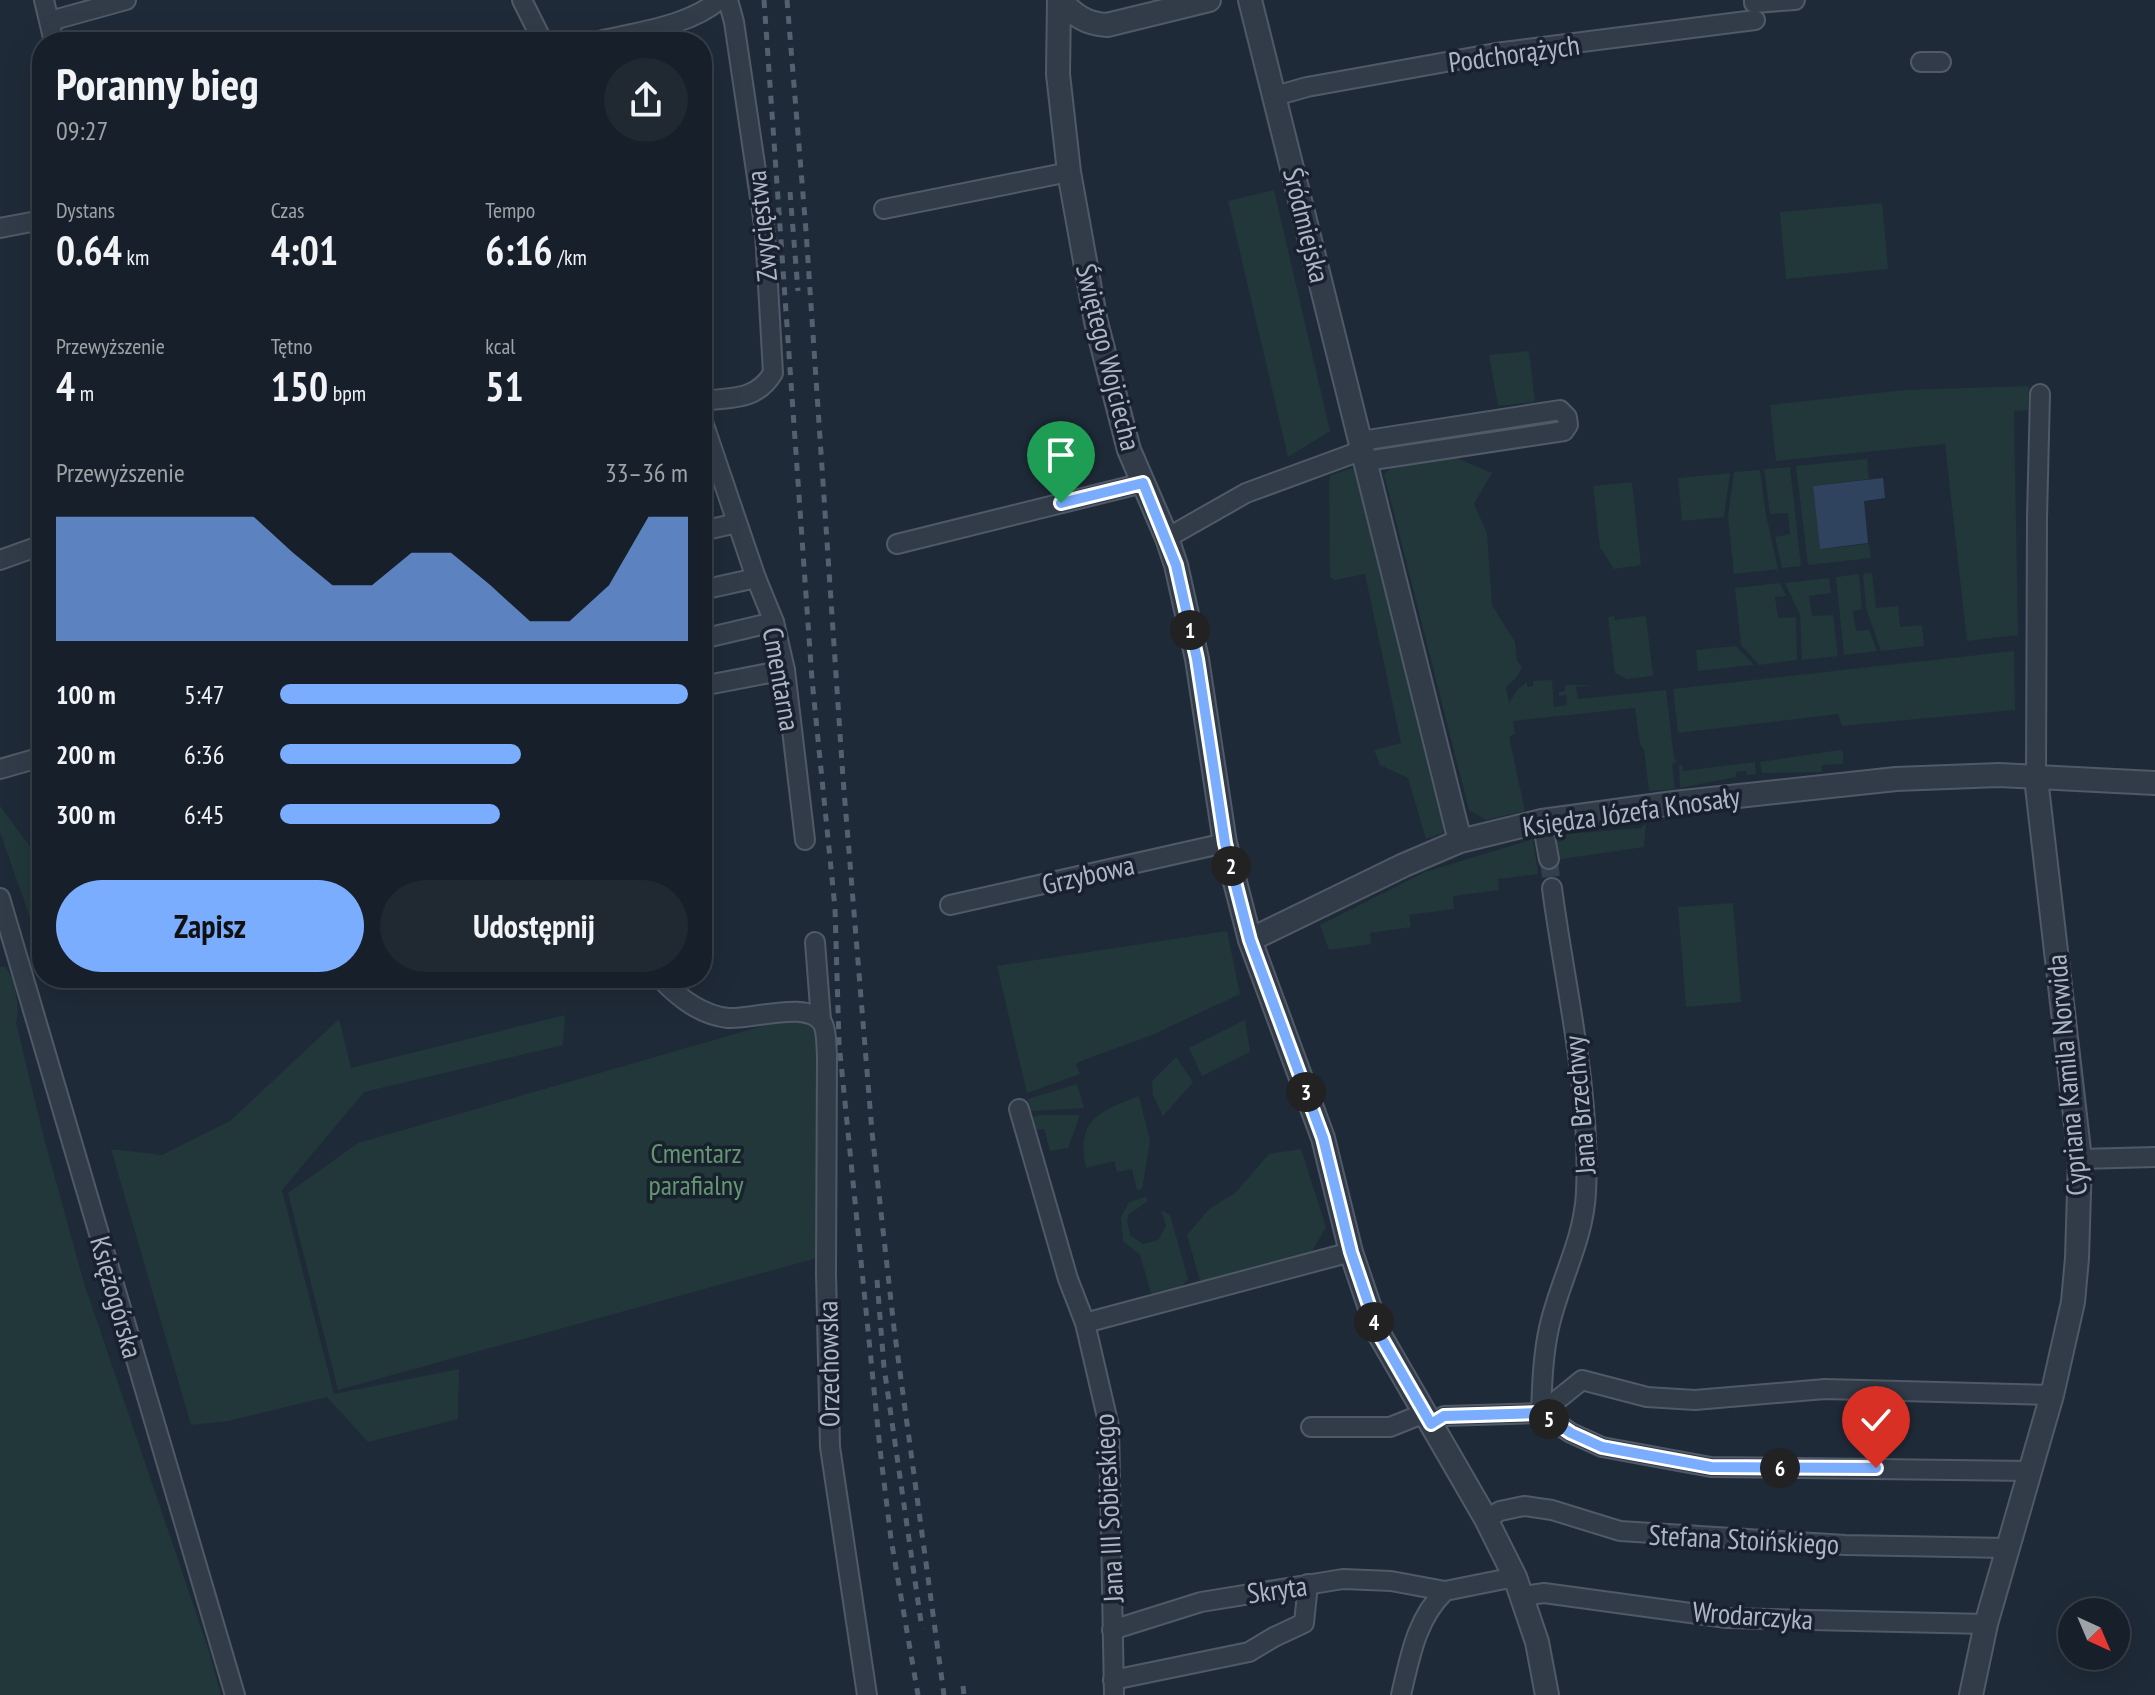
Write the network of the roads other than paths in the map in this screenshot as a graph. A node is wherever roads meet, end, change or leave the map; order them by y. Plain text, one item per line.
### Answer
1 (44, 0) edge
2 (126, 0) edge
3 (522, 0) edge
4 (719, 0) edge
5 (728, 0) edge
6 (1059, 0) edge
7 (1209, 0) edge
8 (1250, 0) edge
9 (1795, 0) edge
10 (1754, 8) edge
11 (50, 21) junction
12 (52, 32) edge
13 (538, 32) edge
14 (634, 32) edge
15 (1921, 62) dead end
16 (1941, 62) dead end
17 (1275, 96) junction
18 (1069, 172) junction
19 (884, 209) dead end
20 (32, 222) edge
21 (0, 228) edge
22 (2040, 394) dead end
23 (712, 400) edge
24 (712, 449) edge
25 (1363, 451) junction
26 (1143, 483) junction
27 (737, 523) junction
28 (712, 529) edge
29 (1167, 538) junction
30 (897, 544) dead end
31 (32, 549) edge
32 (0, 560) edge
33 (756, 578) junction
34 (712, 588) edge
35 (774, 622) junction
36 (712, 637) edge
37 (785, 670) junction
38 (712, 684) edge
39 (32, 760) edge
40 (0, 769) edge
41 (2036, 778) junction
42 (2155, 783) edge
43 (1542, 821) junction
44 (805, 840) dead end
45 (1460, 841) junction
46 (1225, 843) junction
47 (1549, 859) tunnel mouth
48 (1552, 888) tunnel mouth
49 (0, 898) edge
50 (950, 905) dead end
51 (1250, 940) junction
52 (815, 942) dead end
53 (670, 988) edge
54 (823, 1025) junction
55 (1019, 1109) dead end
56 (2155, 1157) edge
57 (2080, 1159) junction
58 (1351, 1252) junction
59 (1085, 1323) junction
60 (2052, 1395) junction
61 (1541, 1413) junction
62 (1428, 1419) junction
63 (1311, 1427) dead end
64 (2030, 1471) junction
65 (1486, 1519) junction
66 (2008, 1548) junction
67 (1308, 1584) junction
68 (1519, 1587) junction
69 (1445, 1591) junction
70 (1986, 1624) junction
71 (1112, 1630) junction
72 (1114, 1687) edge
73 (235, 1695) edge
74 (867, 1695) edge
75 (1401, 1695) edge
76 (1547, 1695) edge
77 (1971, 1695) edge

1 - 11 street
2 - 11 street
3 - 13 street
4 - 14 street
5 - 23 street, Zwycięstwa
6 - 7 street
6 - 18 street, Świętego Wojciecha
8 - 17 street, Śródmiejska
9 - 10 street, Podchorążych
10 - 17 street, Podchorążych
11 - 12 street
15 - 16 street
17 - 25 street, Śródmiejska
18 - 19 street
18 - 26 street, Świętego Wojciecha
20 - 21 street
22 - 41 street
24 - 27 street, Cmentarna
25 - 25 street
25 - 29 street
25 - 45 street, Śródmiejska
26 - 29 street, Świętego Wojciecha
26 - 30 street
27 - 28 street
27 - 33 street, Cmentarna
29 - 46 street, Świętego Wojciecha
31 - 32 street
33 - 34 street
33 - 35 street, Cmentarna
35 - 36 street
35 - 37 street, Cmentarna
37 - 38 street
37 - 44 street, Cmentarna
39 - 40 street
41 - 42 street, Księdza Józefa Knosały
41 - 43 street, Księdza Józefa Knosały
41 - 57 street, Cypriana Kamila Norwida
43 - 45 street, Księdza Józefa Knosały
43 - 47 street
45 - 51 street, Księdza Józefa Knosały
46 - 50 street, Grzybowa
46 - 51 street, Świętego Wojciecha
48 - 61 street, Jana Brzechwy
49 - 73 street, Księżogórska
51 - 58 street, Świętego Wojciecha
52 - 54 street, Orzechowska
53 - 54 street
54 - 74 street, Orzechowska
55 - 59 street, Jana III Sobieskiego
56 - 57 street
57 - 60 street, Cypriana Kamila Norwida
58 - 59 street
58 - 62 street, Świętego Wojciecha
59 - 71 street, Jana III Sobieskiego
60 - 61 street
60 - 64 street, Cypriana Kamila Norwida
61 - 62 street
61 - 64 street
62 - 63 street
62 - 65 street, Świętego Wojciecha
64 - 66 street, Cypriana Kamila Norwida
65 - 66 street, Stefana Stoińskiego
65 - 68 street, Świętego Wojciecha
66 - 70 street, Cypriana Kamila Norwida
67 - 69 street, Skryta
67 - 71 street, Skryta
67 - 72 street
68 - 69 street, Wrodarczyka
68 - 70 street, Wrodarczyka
68 - 76 street, Świętego Wojciecha
69 - 75 street
70 - 77 street, Cypriana Kamila Norwida
71 - 72 street, Jana III Sobieskiego

